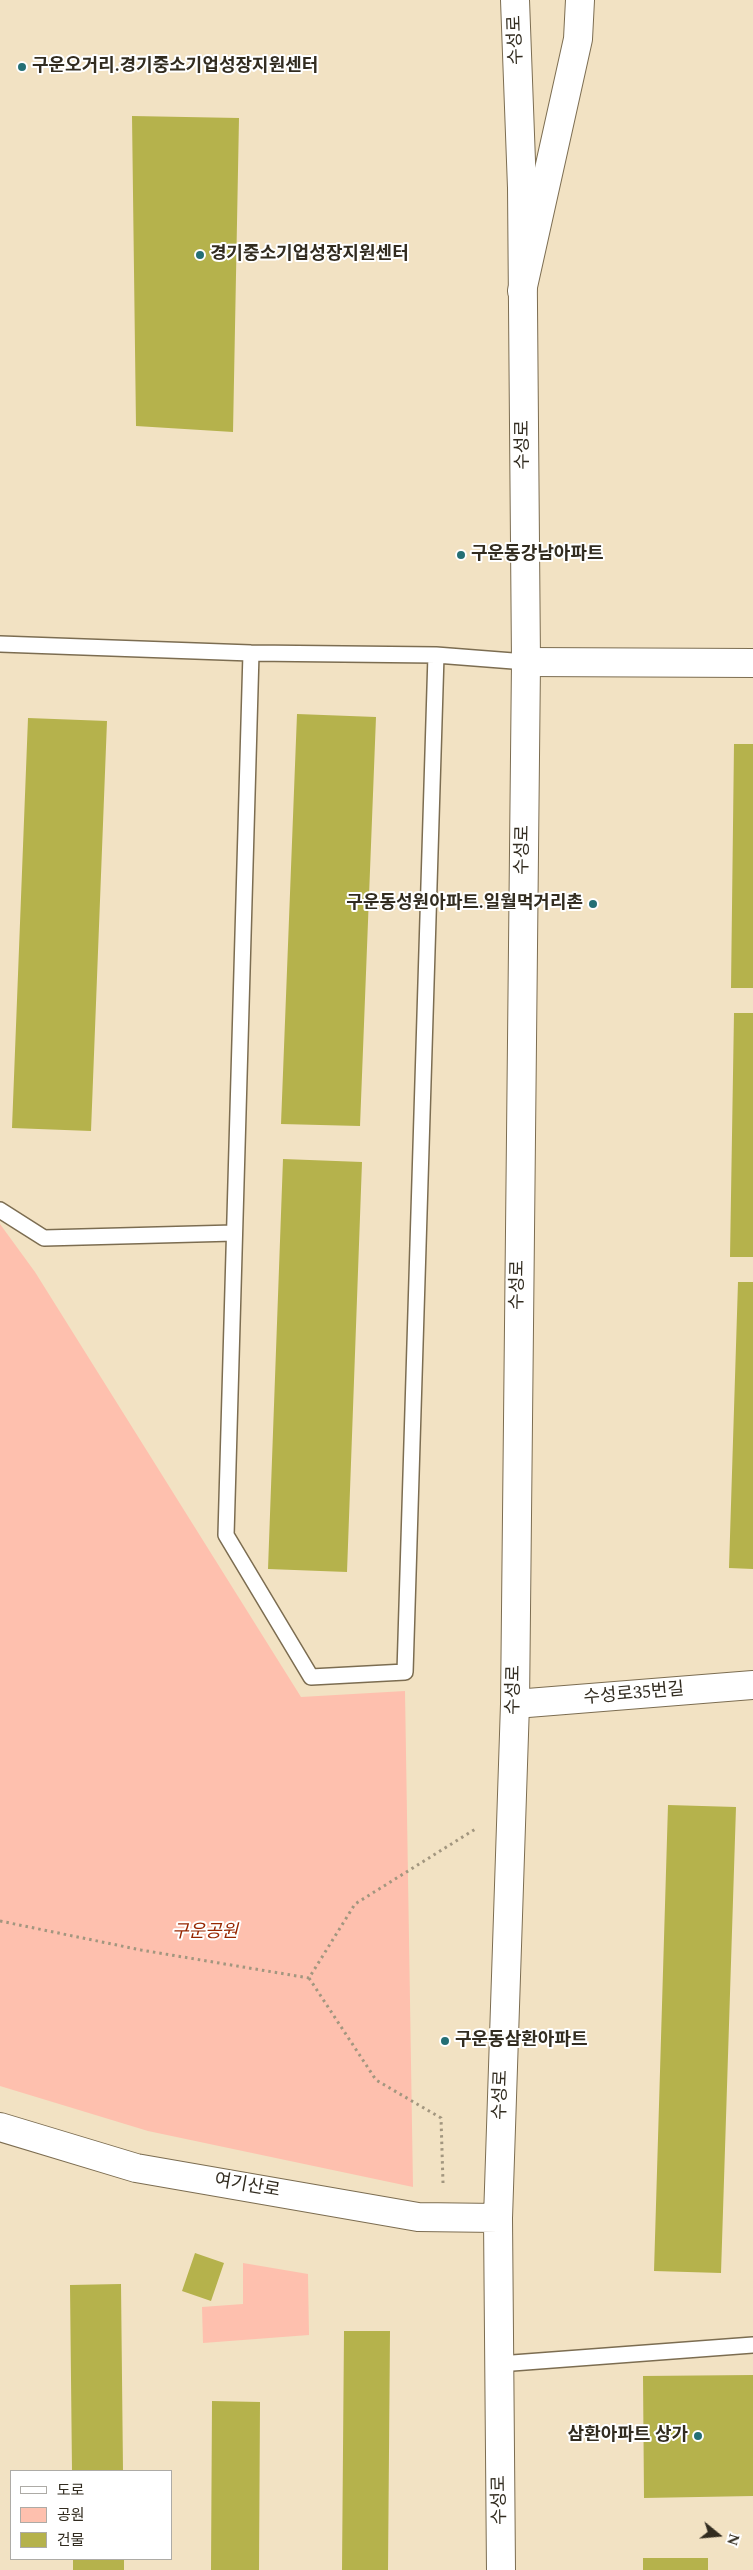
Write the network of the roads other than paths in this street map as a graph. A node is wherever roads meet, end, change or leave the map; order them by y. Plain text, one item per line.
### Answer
1 (515, 0) edge
2 (580, 0) edge
3 (522, 291) junction
4 (0, 644) edge
5 (251, 652) junction
6 (436, 655) junction
7 (526, 662) junction
8 (753, 662) edge
9 (0, 1210) edge
10 (234, 1233) junction
11 (753, 1685) edge
12 (515, 1704) junction
13 (0, 2127) edge
14 (498, 2218) junction
15 (753, 2345) edge
16 (499, 2364) junction
17 (502, 2570) edge

1 - 3 street, 수성로
2 - 3 street
3 - 7 street, 수성로
4 - 5 lane
5 - 6 lane
5 - 10 lane
6 - 7 lane
6 - 10 lane
7 - 8 street
7 - 12 street, 수성로
9 - 10 lane
11 - 12 street, 수성로35번길
12 - 14 street, 수성로
13 - 14 street, 여기산로
14 - 16 street, 수성로
15 - 16 lane
16 - 17 street, 수성로

